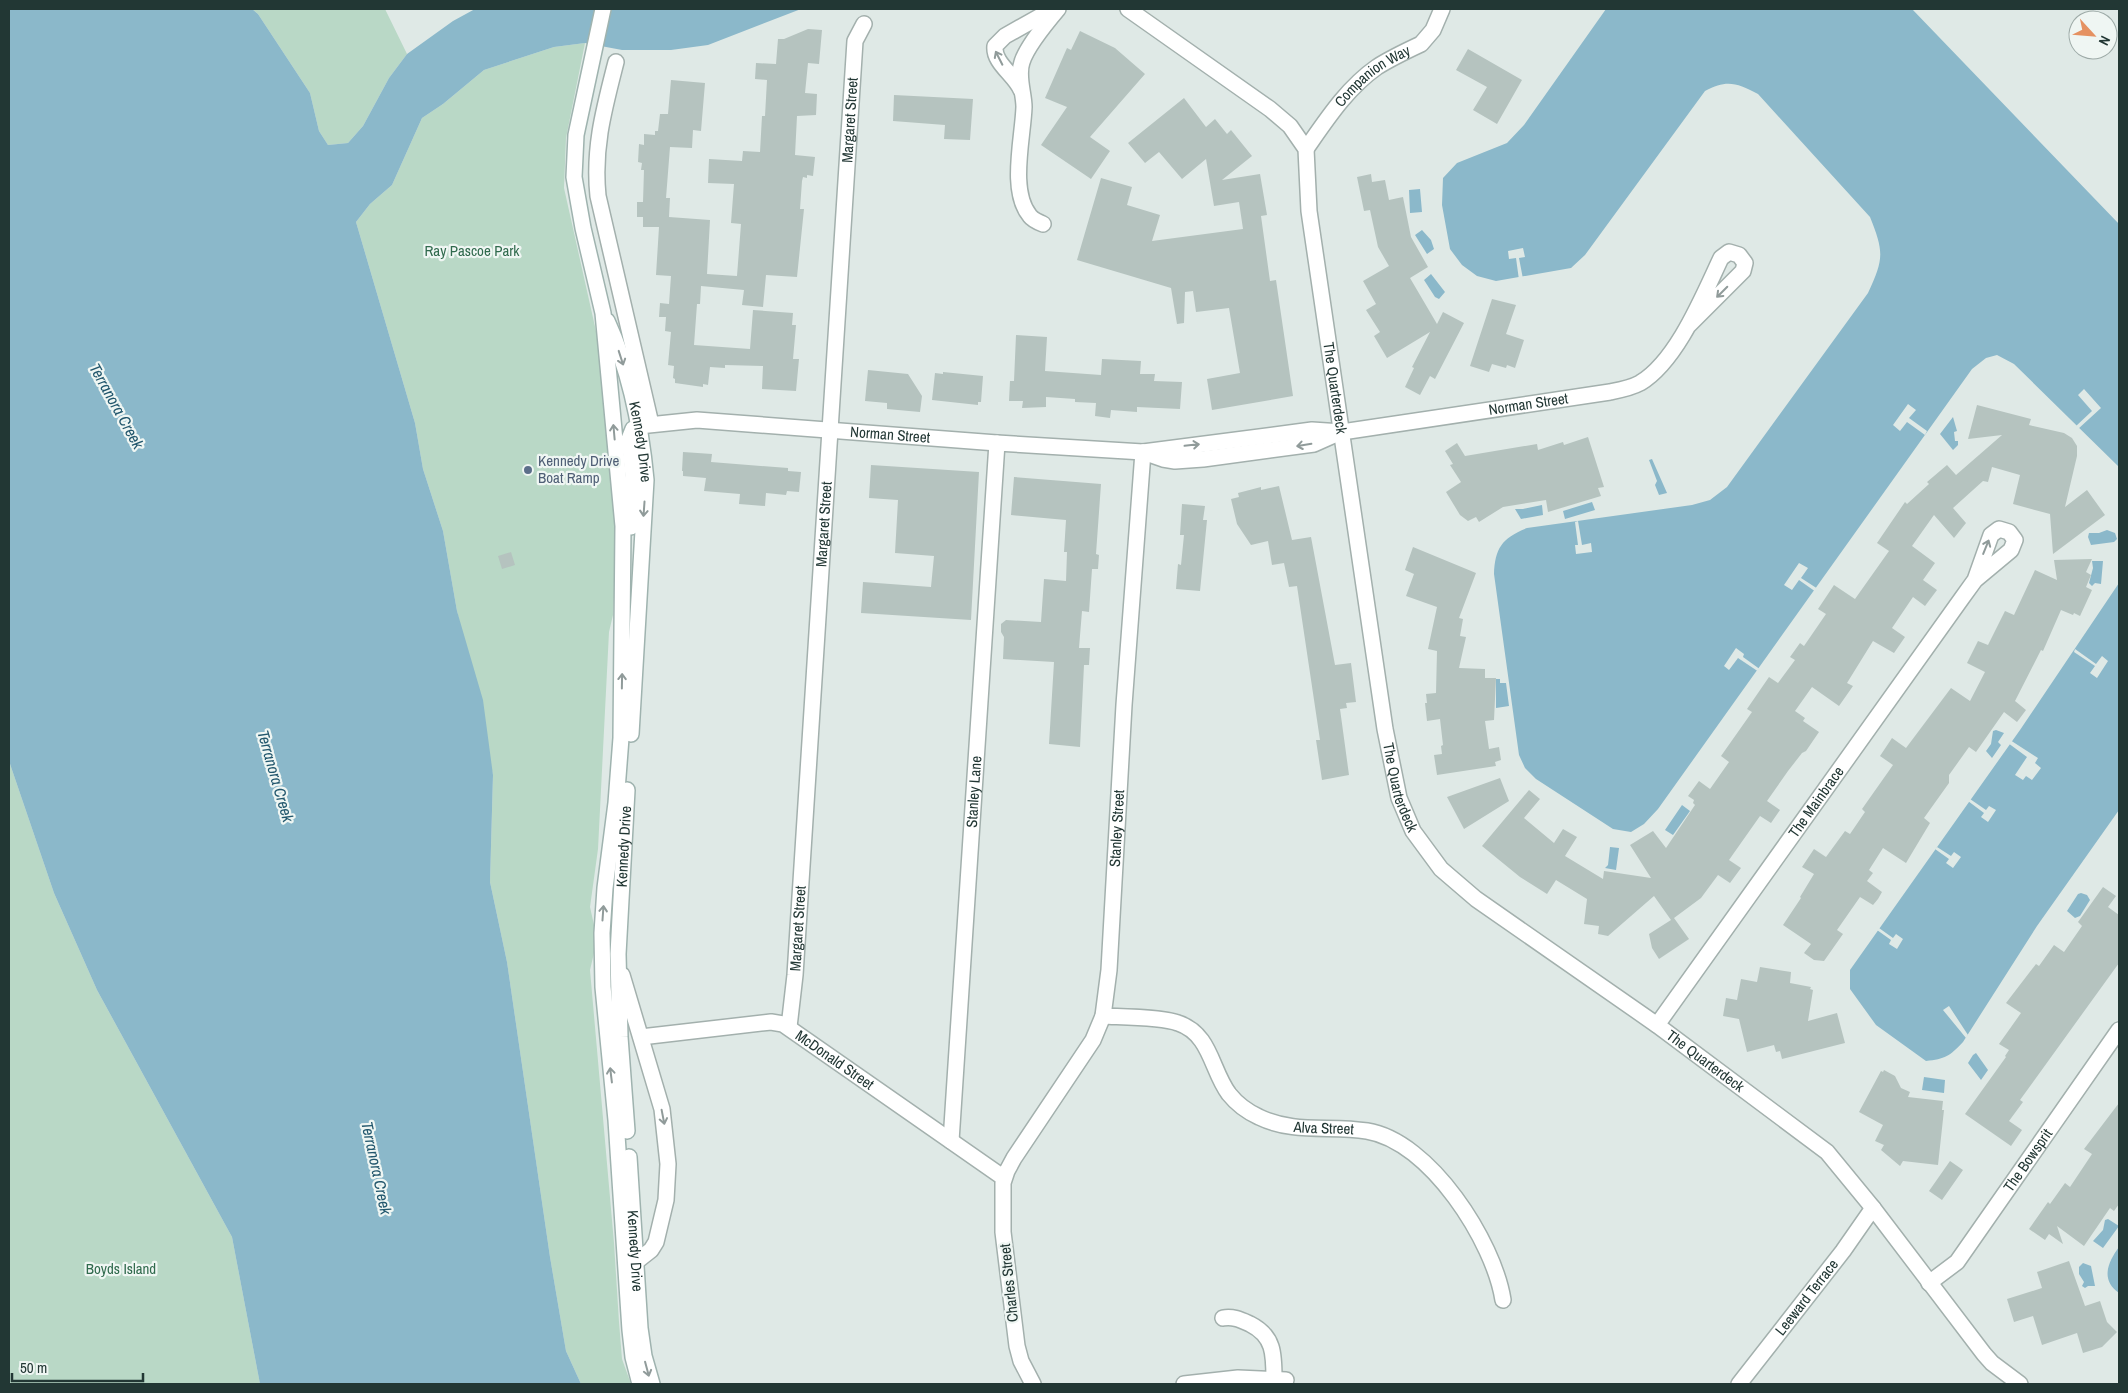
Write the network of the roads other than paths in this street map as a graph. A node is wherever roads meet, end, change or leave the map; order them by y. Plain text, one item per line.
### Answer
1 (603, 9) edge
2 (1053, 9) edge
3 (1058, 9) edge
4 (1128, 9) edge
5 (1442, 9) edge
6 (864, 24) dead end
7 (616, 62) dead end
8 (1023, 99) junction
9 (1306, 149) junction
10 (1042, 224) dead end
11 (603, 313) junction
12 (1688, 326) junction
13 (645, 425) junction
14 (831, 430) junction
15 (1342, 432) junction
16 (997, 443) junction
17 (1143, 452) junction
18 (623, 558) junction
19 (1975, 580) dead end
20 (620, 934) junction
21 (1103, 1016) junction
22 (1657, 1025) junction
23 (789, 1027) junction
24 (2119, 1030) edge
25 (641, 1037) junction
26 (952, 1141) junction
27 (1004, 1178) junction
28 (1872, 1208) junction
29 (637, 1261) junction
30 (1929, 1283) junction
31 (1503, 1300) dead end
32 (1223, 1318) dead end
33 (640, 1384) edge
34 (652, 1384) edge
35 (1033, 1384) edge
36 (1184, 1384) edge
37 (1740, 1384) edge
38 (2020, 1384) edge

1 - 11 street, Kennedy Drive
8 -> 2 street
3 - 8 street
4 - 9 street
5 - 9 street, Companion Way
6 - 14 street, Margaret Street
7 - 13 street
8 - 10 street
9 - 15 street, The Quarterdeck
11 -> 13 street, Kennedy Drive
18 -> 11 street, Kennedy Drive
12 -> 12 street, Norman Street
12 - 15 street, Norman Street
13 - 14 street, Norman Street
13 - 18 street
13 -> 20 street, Kennedy Drive
14 - 16 street, Norman Street
14 - 23 street, Margaret Street
15 - 17 street, Norman Street
15 - 22 street, The Quarterdeck
16 - 17 street, Norman Street
16 - 26 street, Stanley Lane
17 - 21 street, Stanley Street
33 -> 18 street, Kennedy Drive
19 - 22 street, The Mainbrace
20 - 25 street
20 - 29 street, Kennedy Drive
21 - 27 street, Stanley Street
21 - 31 street, Alva Street
22 - 28 street, The Quarterdeck
23 - 25 street, McDonald Street
23 - 26 street, McDonald Street
24 - 30 street, The Bowsprit
25 -> 29 street
26 - 27 street, McDonald Street
27 - 35 street, Charles Street
28 - 30 street, The Quarterdeck
28 - 37 street, Leeward Terrace
29 -> 34 street, Kennedy Drive
30 - 38 street, The Quarterdeck
32 - 36 street

